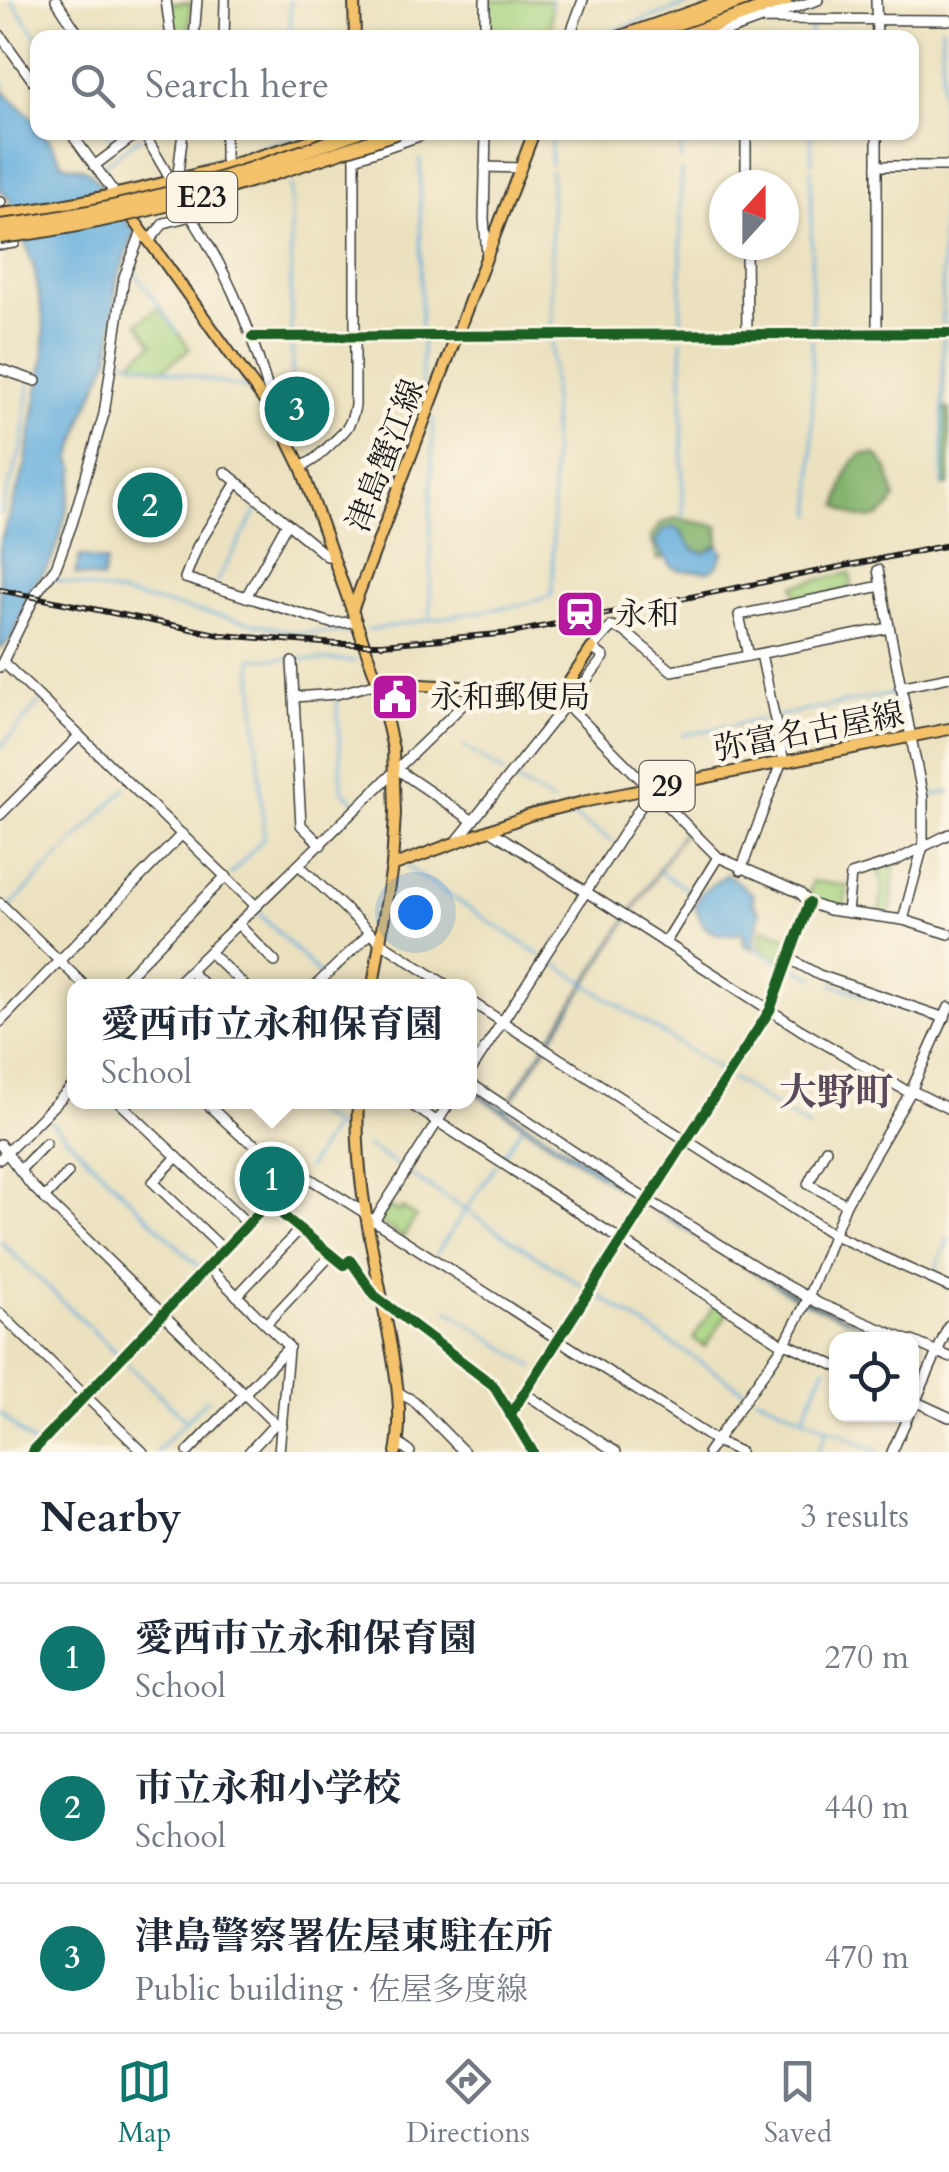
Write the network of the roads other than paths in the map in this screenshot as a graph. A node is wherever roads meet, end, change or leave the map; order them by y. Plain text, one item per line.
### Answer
1 (166, 0) edge
2 (196, 0) edge
3 (225, 0) edge
4 (354, 0) edge
5 (485, 0) edge
6 (583, 0) edge
7 (724, 0) edge
8 (744, 0) edge
9 (786, 0) edge
10 (818, 0) edge
11 (876, 0) edge
12 (62, 2) edge
13 (761, 19) junction
14 (876, 20) junction
15 (949, 20) edge
16 (745, 25) junction
17 (76, 30) edge
18 (170, 30) edge
19 (194, 30) edge
20 (224, 30) edge
21 (355, 30) edge
22 (485, 30) edge
23 (572, 30) edge
24 (638, 30) edge
25 (659, 30) edge
26 (699, 30) edge
27 (731, 30) edge
28 (745, 30) edge
29 (876, 30) edge
30 (0, 35) edge
31 (30, 77) edge
32 (76, 140) edge
33 (135, 140) edge
34 (149, 140) edge
35 (181, 140) edge
36 (225, 140) edge
37 (312, 140) edge
38 (333, 140) edge
39 (356, 140) edge
40 (374, 140) edge
41 (408, 140) edge
42 (486, 140) edge
43 (531, 140) edge
44 (746, 140) edge
45 (877, 140) edge
46 (356, 158) junction
47 (94, 166) junction
48 (877, 166) junction
49 (949, 166) edge
50 (229, 167) junction
51 (485, 167) junction
52 (521, 168) junction
53 (746, 170) edge
54 (175, 182) junction
55 (111, 196) junction
56 (237, 198) dead end
57 (2, 218) edge
58 (145, 236) junction
59 (0, 237) edge
60 (15, 244) dead end
61 (0, 245) edge
62 (487, 259) junction
63 (746, 260) edge
64 (355, 333) junction
65 (746, 334) junction
66 (878, 334) junction
67 (949, 334) edge
68 (458, 336) junction
69 (252, 337) junction
70 (0, 369) edge
71 (36, 381) dead end
72 (278, 420) junction
73 (301, 467) junction
74 (225, 472) dead end
75 (237, 482) junction
76 (287, 524) junction
77 (334, 555) junction
78 (878, 570) dead end
79 (881, 586) junction
80 (246, 597) junction
81 (353, 608) junction
82 (357, 622) junction
83 (889, 628) junction
84 (592, 648) joint
85 (761, 654) junction
86 (748, 656) junction
87 (292, 662) dead end
88 (2, 664) edge
89 (949, 678) edge
90 (378, 683) junction
91 (900, 687) junction
92 (479, 689) junction
93 (294, 697) junction
94 (564, 702) junction
95 (949, 728) edge
96 (79, 736) junction
97 (910, 737) junction
98 (783, 762) junction
99 (397, 771) junction
100 (649, 791) junction
101 (0, 814) edge
102 (473, 820) junction
103 (490, 830) junction
104 (182, 834) junction
105 (949, 834) edge
106 (456, 842) junction
107 (321, 845) junction
108 (923, 846) junction
109 (718, 858) junction
110 (300, 866) junction
111 (392, 866) junction
112 (741, 870) junction
113 (226, 876) junction
114 (586, 892) junction
115 (0, 902) edge
116 (809, 903) junction
117 (256, 906) junction
118 (847, 912) junction
119 (903, 920) junction
120 (238, 924) junction
121 (948, 931) edge
122 (370, 933) junction
123 (380, 942) junction
124 (665, 942) junction
125 (209, 952) junction
126 (788, 958) junction
127 (59, 961) junction
128 (276, 962) dead end
129 (190, 971) junction
130 (234, 976) junction
131 (78, 979) edge
132 (125, 979) edge
133 (181, 979) edge
134 (198, 979) edge
135 (231, 979) edge
136 (237, 979) edge
137 (322, 979) edge
138 (374, 979) edge
139 (437, 979) edge
140 (477, 1006) edge
141 (949, 1006) edge
142 (770, 1010) junction
143 (946, 1020) edge
144 (0, 1022) edge
145 (502, 1022) junction
146 (477, 1061) edge
147 (477, 1088) edge
148 (67, 1092) edge
149 (910, 1092) junction
150 (126, 1109) edge
151 (213, 1109) edge
152 (358, 1109) edge
153 (418, 1109) edge
154 (446, 1109) edge
155 (949, 1109) edge
156 (438, 1122) junction
157 (685, 1140) junction
158 (46, 1143) dead end
159 (826, 1150) dead end
160 (3, 1151) edge
161 (177, 1157) junction
162 (20, 1170) junction
163 (68, 1174) dead end
164 (44, 1198) junction
165 (646, 1202) junction
166 (846, 1204) junction
167 (368, 1217) junction
168 (248, 1224) junction
169 (300, 1229) junction
170 (832, 1234) junction
171 (620, 1240) junction
172 (224, 1250) junction
173 (331, 1255) junction
174 (208, 1266) junction
175 (949, 1288) edge
176 (237, 1296) junction
177 (807, 1300) junction
178 (383, 1302) junction
179 (0, 1313) edge
180 (162, 1316) junction
181 (266, 1324) junction
182 (949, 1325) edge
183 (889, 1332) edge
184 (558, 1340) junction
185 (784, 1344) junction
186 (919, 1346) edge
187 (289, 1347) junction
188 (936, 1355) junction
189 (949, 1357) edge
190 (829, 1363) edge
191 (919, 1391) edge
192 (399, 1393) junction
193 (524, 1393) junction
194 (245, 1395) junction
195 (86, 1396) junction
196 (919, 1408) edge
197 (510, 1415) junction
198 (949, 1416) edge
199 (905, 1422) edge
200 (278, 1425) junction
201 (716, 1441) junction
202 (197, 1443) junction
203 (397, 1448) edge
204 (256, 1449) edge
205 (32, 1452) edge
206 (144, 1452) edge
207 (188, 1452) edge
208 (206, 1452) edge
209 (280, 1452) edge
210 (410, 1452) edge
211 (464, 1452) edge
212 (534, 1452) edge
213 (616, 1452) edge
214 (708, 1452) edge
215 (740, 1452) edge
216 (892, 1452) edge

1 - 18 street
2 - 19 street
3 - 20 street
4 - 21 main road
5 - 22 street
6 - 23 street
7 - 24 main road
8 - 25 highway
9 - 26 highway
10 - 13 street
11 - 14 street
12 - 17 street
13 - 14 street
13 - 16 street
14 - 15 street
14 - 29 street
16 - 27 street
16 - 28 street
30 - 31 street
32 - 47 street
33 - 47 street
34 - 54 street
35 - 54 street
36 - 50 street
37 - 50 main road
38 - 57 highway, E23, bridge
39 - 46 street
40 - 59 highway, E23, bridge
41 - 46 street
42 - 51 street
43 - 52 main road, 津島蟹江線
44 - 53 street
45 - 48 street
46 - 64 street
47 - 55 street
48 - 49 street
48 - 66 street
50 - 54 main road
50 - 56 street
51 - 52 street
51 - 62 street
52 - 62 main road, 津島蟹江線
54 - 55 main road
55 - 57 main road
55 - 58 main road
58 - 69 street
58 - 72 main road
58 - 88 street
60 - 61 street
62 - 68 main road, 津島蟹江線
63 - 65 street
64 - 68 street
64 - 69 street
64 - 73 street
65 - 66 street
65 - 68 street
66 - 67 street
68 - 81 main road, 津島蟹江線
69 - 72 street
70 - 71 street
72 - 73 main road
73 - 77 main road
74 - 75 street
75 - 76 street
75 - 80 street
76 - 77 street
76 - 80 street
77 - 81 main road
78 - 79 street
79 - 83 street
79 - 86 street
80 - 82 street
81 - 82 main road
82 - 90 main road
83 - 85 street
83 - 91 street
84 - 86 street
84 - 94 main road
85 - 86 street
85 - 98 street
87 - 93 street
88 - 96 street
89 - 91 street
90 - 92 main road
90 - 93 street
90 - 99 main road
91 - 97 street
92 - 94 main road
92 - 99 street
93 - 107 street
94 - 100 street
94 - 102 street
95 - 97 main road, 弥富名古屋線 / 29
96 - 101 street
96 - 104 street
97 - 98 main road, 弥富名古屋線 / 29
97 - 108 street
98 - 100 main road, 弥富名古屋線 / 29
98 - 112 street
99 - 102 street
99 - 107 street
99 - 111 main road
100 - 103 main road, 弥富名古屋線 / 29
100 - 109 street
100 - 114 street
102 - 106 street
103 - 106 main road, 弥富名古屋線 / 29
103 - 114 street
104 - 113 street
104 - 127 street
105 - 108 street
106 - 111 main road, 弥富名古屋線 / 29
107 - 110 street
108 - 118 street
108 - 119 street
109 - 112 street
109 - 124 street
110 - 117 street
110 - 122 street
111 - 123 main road
112 - 116 street
113 - 117 street
113 - 132 street
114 - 124 street
114 - 145 street
115 - 127 street
116 - 118 street
116 - 126 street
117 - 120 street
118 - 119 street
119 - 121 street
120 - 125 street
120 - 128 street
122 - 123 street
122 - 137 street
123 - 138 main road
123 - 139 street
124 - 142 street
125 - 129 street
125 - 130 street
126 - 142 street
126 - 143 street
127 - 131 street
127 - 144 street
129 - 133 street
129 - 134 street
130 - 135 street
130 - 136 street
140 - 145 street
141 - 143 street
142 - 149 street
142 - 157 street
143 - 149 street
145 - 146 street
145 - 157 street
147 - 165 street
148 - 160 street
149 - 155 street
149 - 166 street
150 - 161 street
151 - 167 street
152 - 167 main road
153 - 156 street
154 - 156 street
156 - 167 street
156 - 171 street
157 - 165 street
157 - 170 street
158 - 162 street
159 - 166 street
160 - 162 street
161 - 168 street
161 - 172 street
162 - 164 street
163 - 164 street
164 - 180 street
165 - 171 street
165 - 177 street
166 - 170 street
167 - 178 main road
167 - 184 street
168 - 169 street
168 - 172 street
169 - 173 street
169 - 176 street
170 - 175 street
170 - 177 street
171 - 184 street
171 - 185 street
172 - 174 street
173 - 178 street
173 - 181 street
174 - 176 street
174 - 180 street
176 - 181 street
177 - 183 street
177 - 185 street
178 - 192 main road
178 - 197 street
179 - 195 street
180 - 194 street
180 - 195 street
181 - 187 street
182 - 188 street
184 - 193 street
184 - 201 street
185 - 190 street
185 - 201 street
186 - 188 street
187 - 194 street
187 - 200 street
188 - 189 street
188 - 191 street
192 - 203 main road
192 - 211 street
193 - 197 street
193 - 213 street
194 - 200 street
194 - 202 street
195 - 205 street
195 - 206 street
196 - 198 street
197 - 212 street
199 - 216 street
200 - 204 street
200 - 209 street
201 - 214 street
201 - 215 street
202 - 207 street
202 - 208 street
203 - 210 street

